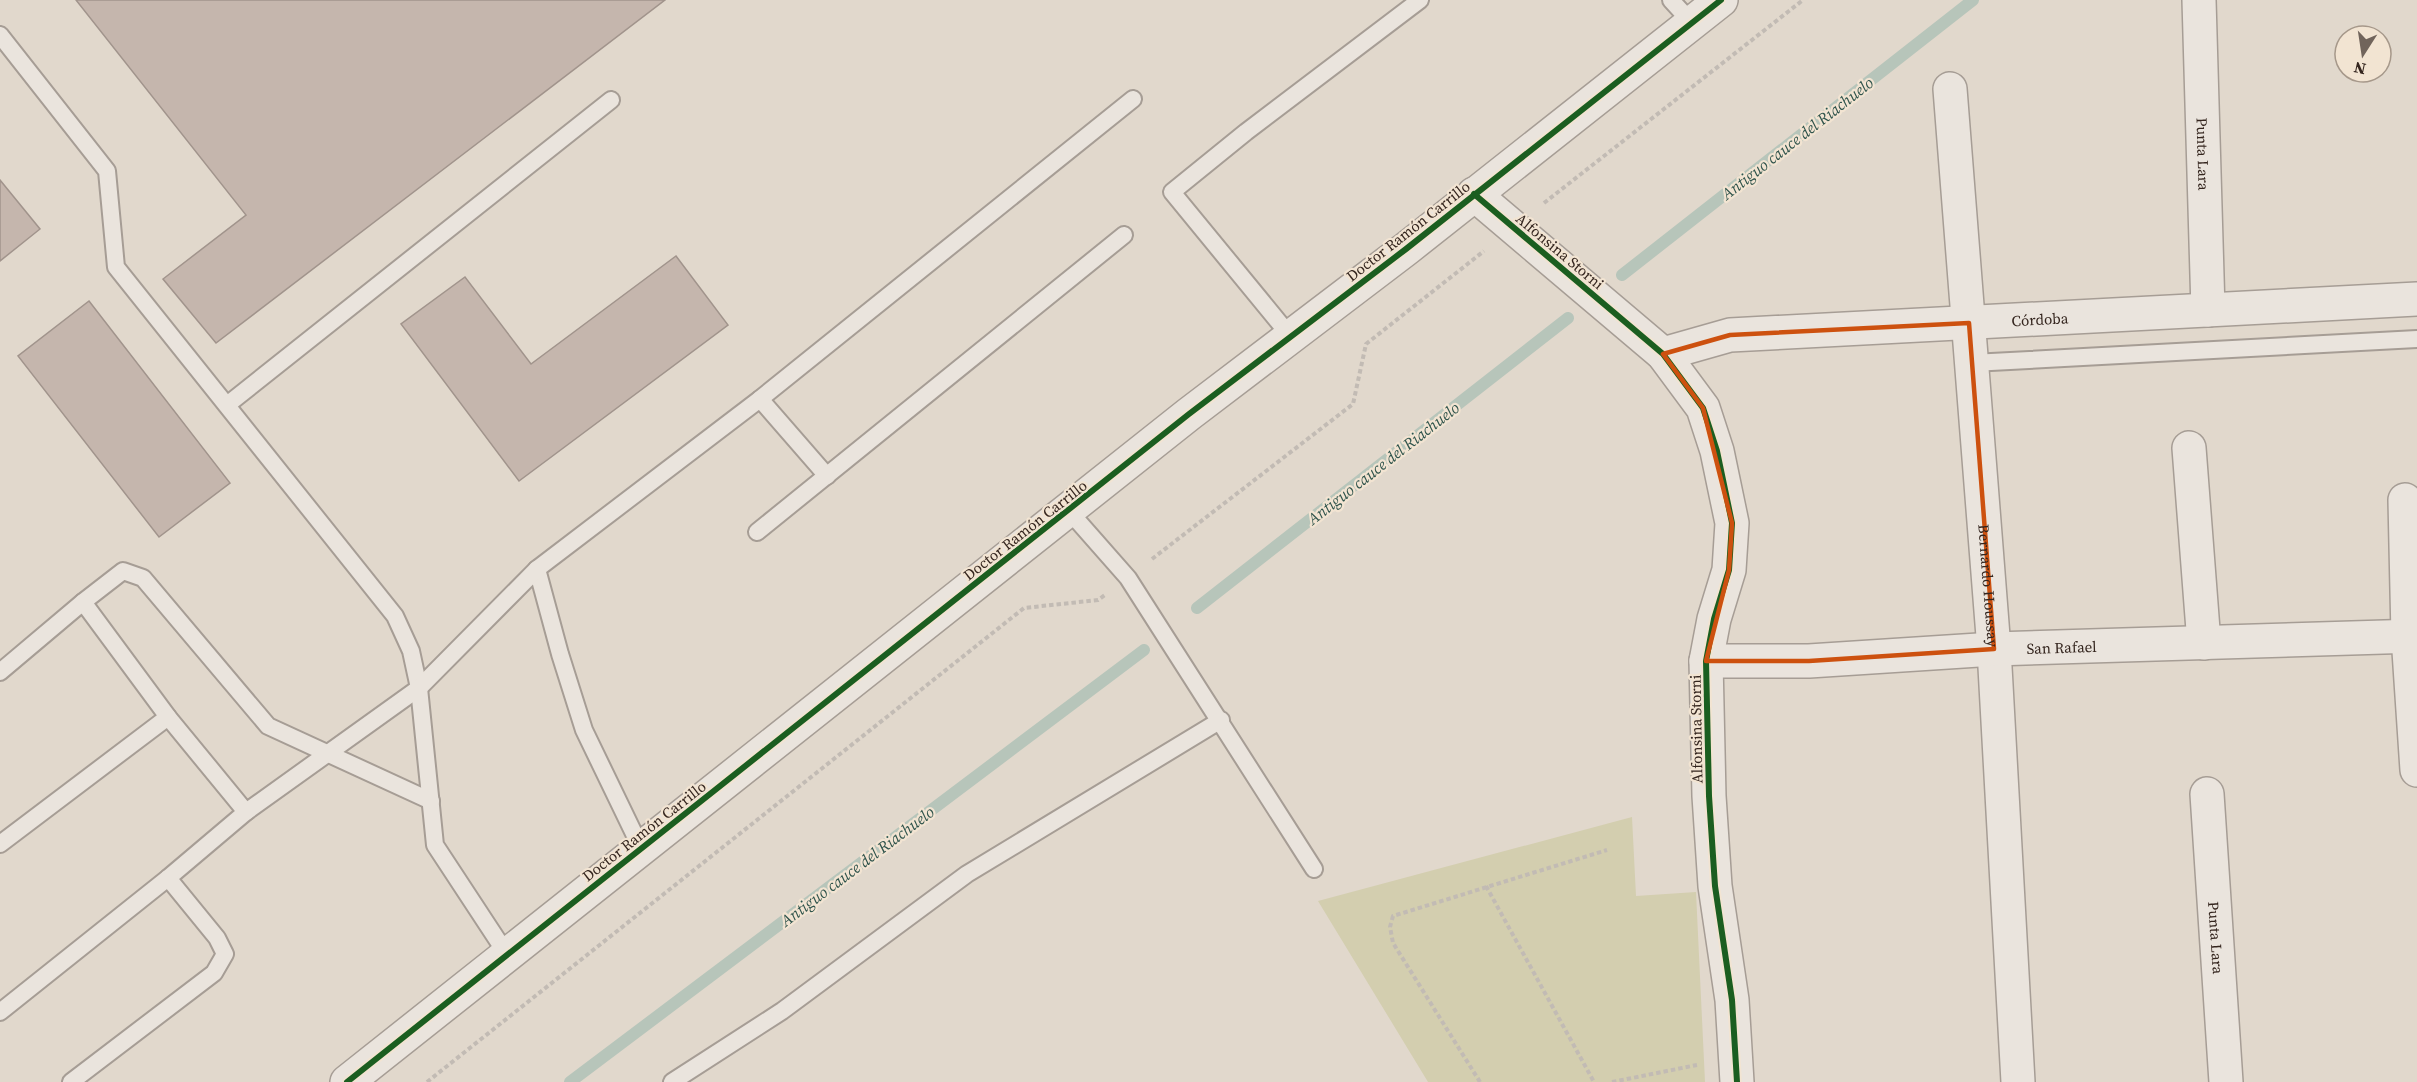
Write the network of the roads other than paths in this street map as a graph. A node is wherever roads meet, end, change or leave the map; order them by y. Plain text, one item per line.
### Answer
1 (1420, 0) edge
2 (1721, 0) edge
3 (2199, 0) edge
4 (1681, 11) edge
5 (0, 35) edge
6 (1950, 89) dead end
7 (1133, 99) dead end
8 (611, 100) dead end
9 (1474, 194) junction
10 (1124, 235) dead end
11 (2417, 299) edge
12 (2208, 310) junction
13 (1969, 323) junction
14 (1291, 337) junction
15 (2417, 339) edge
16 (1663, 354) junction
17 (1972, 363) junction
18 (760, 399) junction
19 (226, 405) junction
20 (2189, 448) dead end
21 (827, 476) junction
22 (2404, 500) dead end
23 (1069, 511) junction
24 (757, 532) dead end
25 (537, 570) junction
26 (83, 602) junction
27 (2413, 636) edge
28 (2204, 643) junction
29 (1994, 649) junction
30 (1706, 661) junction
31 (0, 672) edge
32 (419, 688) junction
33 (168, 717) junction
34 (1221, 720) junction
35 (2415, 721) edge
36 (327, 754) junction
37 (2417, 770) edge
38 (2207, 794) dead end
39 (431, 801) junction
40 (246, 812) junction
41 (0, 844) edge
42 (641, 848) junction
43 (1314, 869) dead end
44 (168, 878) junction
45 (506, 953) junction
46 (0, 1012) edge
47 (1737, 1070) edge
48 (71, 1082) edge
49 (347, 1082) edge
50 (672, 1082) edge
51 (2018, 1082) edge
52 (2226, 1082) edge

1 - 14 lane
2 - 4 street, Doctor Ramón Carrillo
3 - 12 street, Punta Lara
4 - 9 street, Doctor Ramón Carrillo
5 - 19 lane
6 - 13 street, Bernardo Houssay
7 - 18 lane
8 - 19 lane
9 - 14 street, Doctor Ramón Carrillo
9 - 16 street, Alfonsina Storni
10 - 21 lane
11 - 12 street, Córdoba
12 - 13 street, Córdoba
13 - 16 street, Córdoba
13 - 17 street, Bernardo Houssay
14 - 23 street, Doctor Ramón Carrillo
15 - 17 lane
16 - 30 street, Alfonsina Storni
17 - 29 street, Bernardo Houssay
18 - 21 lane
18 - 25 lane
19 - 32 lane
20 - 28 street
21 - 24 lane
22 - 27 street
23 - 34 lane
23 - 42 street, Doctor Ramón Carrillo
25 - 32 lane
25 - 42 lane
26 - 31 lane
26 - 33 lane
26 - 36 lane
27 - 28 street, San Rafael
27 - 35 street
28 - 29 street, San Rafael
29 - 30 street, San Rafael
29 - 51 street, Bernardo Houssay
30 - 47 street, Alfonsina Storni
32 - 36 lane
32 - 39 lane
33 - 40 lane
33 - 41 lane
34 - 43 lane
34 - 50 lane
35 - 37 street
36 - 39 lane
36 - 40 lane
38 - 52 street, Punta Lara
39 - 45 lane
40 - 44 lane
42 - 45 street, Doctor Ramón Carrillo
44 - 46 lane
44 - 48 lane
45 - 49 street, Doctor Ramón Carrillo

